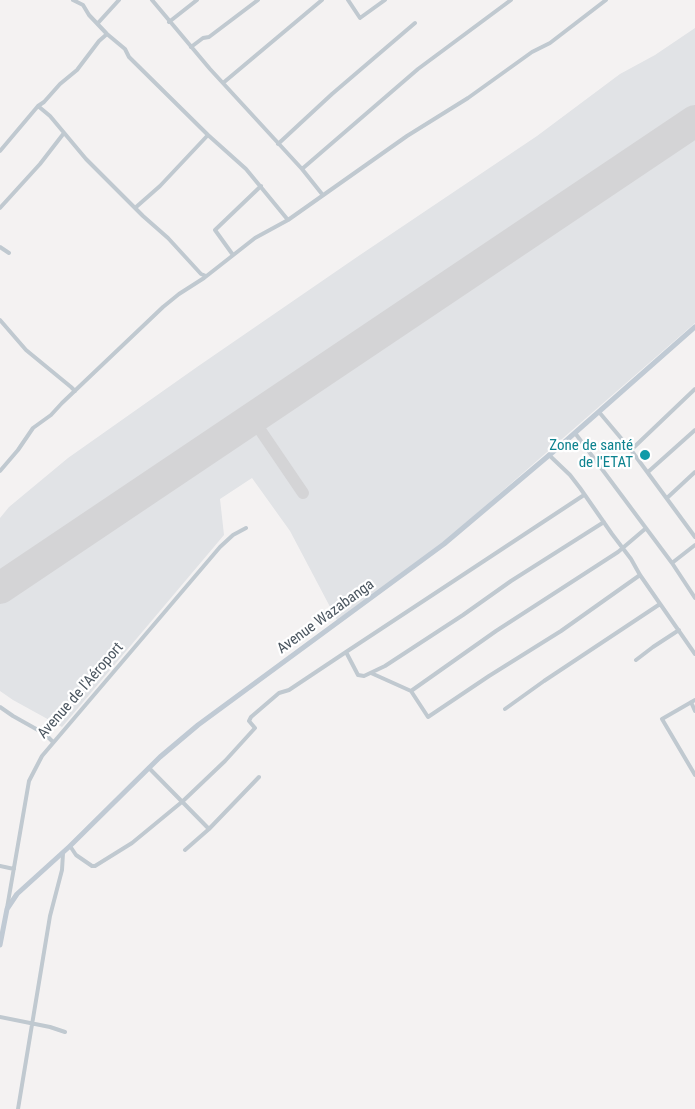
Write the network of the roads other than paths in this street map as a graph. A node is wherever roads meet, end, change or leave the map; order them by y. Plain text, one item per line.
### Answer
1 (73, 0) edge
2 (119, 0) edge
3 (152, 0) edge
4 (197, 0) edge
5 (258, 0) edge
6 (322, 0) edge
7 (348, 0) edge
8 (386, 0) edge
9 (511, 0) edge
10 (606, 0) edge
11 (169, 22) junction
12 (98, 23) junction
13 (415, 23) dead end
14 (107, 34) junction
15 (191, 48) junction
16 (223, 83) junction
17 (38, 106) junction
18 (64, 133) junction
19 (208, 135) junction
20 (279, 144) junction
21 (0, 151) edge
22 (302, 169) junction
23 (261, 186) junction
24 (322, 194) junction
25 (0, 207) edge
26 (135, 208) junction
27 (288, 219) junction
28 (0, 247) edge
29 (9, 253) dead end
30 (233, 255) junction
31 (207, 276) junction
32 (0, 320) edge
33 (695, 327) edge
34 (695, 388) edge
35 (75, 392) junction
36 (598, 411) junction
37 (695, 430) edge
38 (575, 433) junction
39 (631, 450) junction
40 (549, 455) junction
41 (0, 471) edge
42 (648, 472) junction
43 (695, 472) edge
44 (585, 495) junction
45 (667, 498) junction
46 (604, 522) junction
47 (246, 528) dead end
48 (645, 529) junction
49 (693, 529) edge
50 (695, 537) edge
51 (695, 545) edge
52 (622, 547) junction
53 (672, 563) junction
54 (640, 575) junction
55 (695, 598) edge
56 (660, 604) junction
57 (679, 630) junction
58 (346, 652) junction
59 (695, 654) edge
60 (636, 660) dead end
61 (371, 673) junction
62 (411, 691) junction
63 (693, 701) edge
64 (0, 708) edge
65 (505, 709) dead end
66 (695, 711) edge
67 (52, 742) junction
68 (148, 767) junction
69 (695, 775) edge
70 (259, 777) dead end
71 (183, 801) junction
72 (209, 829) junction
73 (70, 846) junction
74 (185, 850) dead end
75 (63, 852) junction
76 (0, 866) edge
77 (14, 869) junction
78 (7, 909) junction
79 (0, 945) edge
80 (0, 1017) edge
81 (32, 1023) junction
82 (65, 1032) dead end
83 (18, 1109) edge

1 - 12 street
2 - 12 street
3 - 11 street
4 - 11 street
5 - 15 street
6 - 16 street
7 - 8 street
9 - 22 street
10 - 24 street
11 - 15 street
12 - 14 street
13 - 20 street
14 - 17 street
14 - 19 street
15 - 16 street
16 - 20 street
17 - 18 street
17 - 21 street
18 - 25 street
18 - 26 street
19 - 23 street
19 - 26 street
20 - 22 street
22 - 24 street
23 - 27 street
23 - 30 street
24 - 27 street
26 - 31 street
27 - 30 street
28 - 29 street
30 - 31 street
31 - 35 street
32 - 35 street
33 - 36 main road, Avenue Wazabanga
34 - 39 street
35 - 41 street
36 - 38 main road, Avenue Wazabanga
36 - 39 street
37 - 42 street
38 - 40 main road, Avenue Wazabanga
38 - 48 street
39 - 42 street
40 - 44 street
40 - 68 main road, Avenue Wazabanga
42 - 45 street
43 - 45 street
44 - 46 street
44 - 58 street
45 - 49 street
46 - 52 street
46 - 61 street
47 - 67 street, Avenue de l'Aéroport
48 - 52 street
48 - 53 street
49 - 50 street
51 - 53 street
52 - 54 street
52 - 62 street
53 - 55 street
54 - 56 street
54 - 62 street
56 - 57 street
56 - 65 street
57 - 59 street
57 - 60 street
58 - 61 street
58 - 71 street
61 - 62 street
63 - 66 street
63 - 69 street
64 - 67 street
67 - 77 street, Avenue de l'Aéroport
68 - 71 street
68 - 73 main road, Avenue Wazabanga
70 - 72 street
71 - 72 street
71 - 73 street
72 - 74 street
73 - 75 main road, Avenue Wazabanga
75 - 78 main road, Avenue Wazabanga
75 - 81 street
76 - 77 street
77 - 78 street, Avenue de l'Aéroport
78 - 79 main road, Avenue Wazabanga
80 - 81 street
81 - 82 street
81 - 83 street

